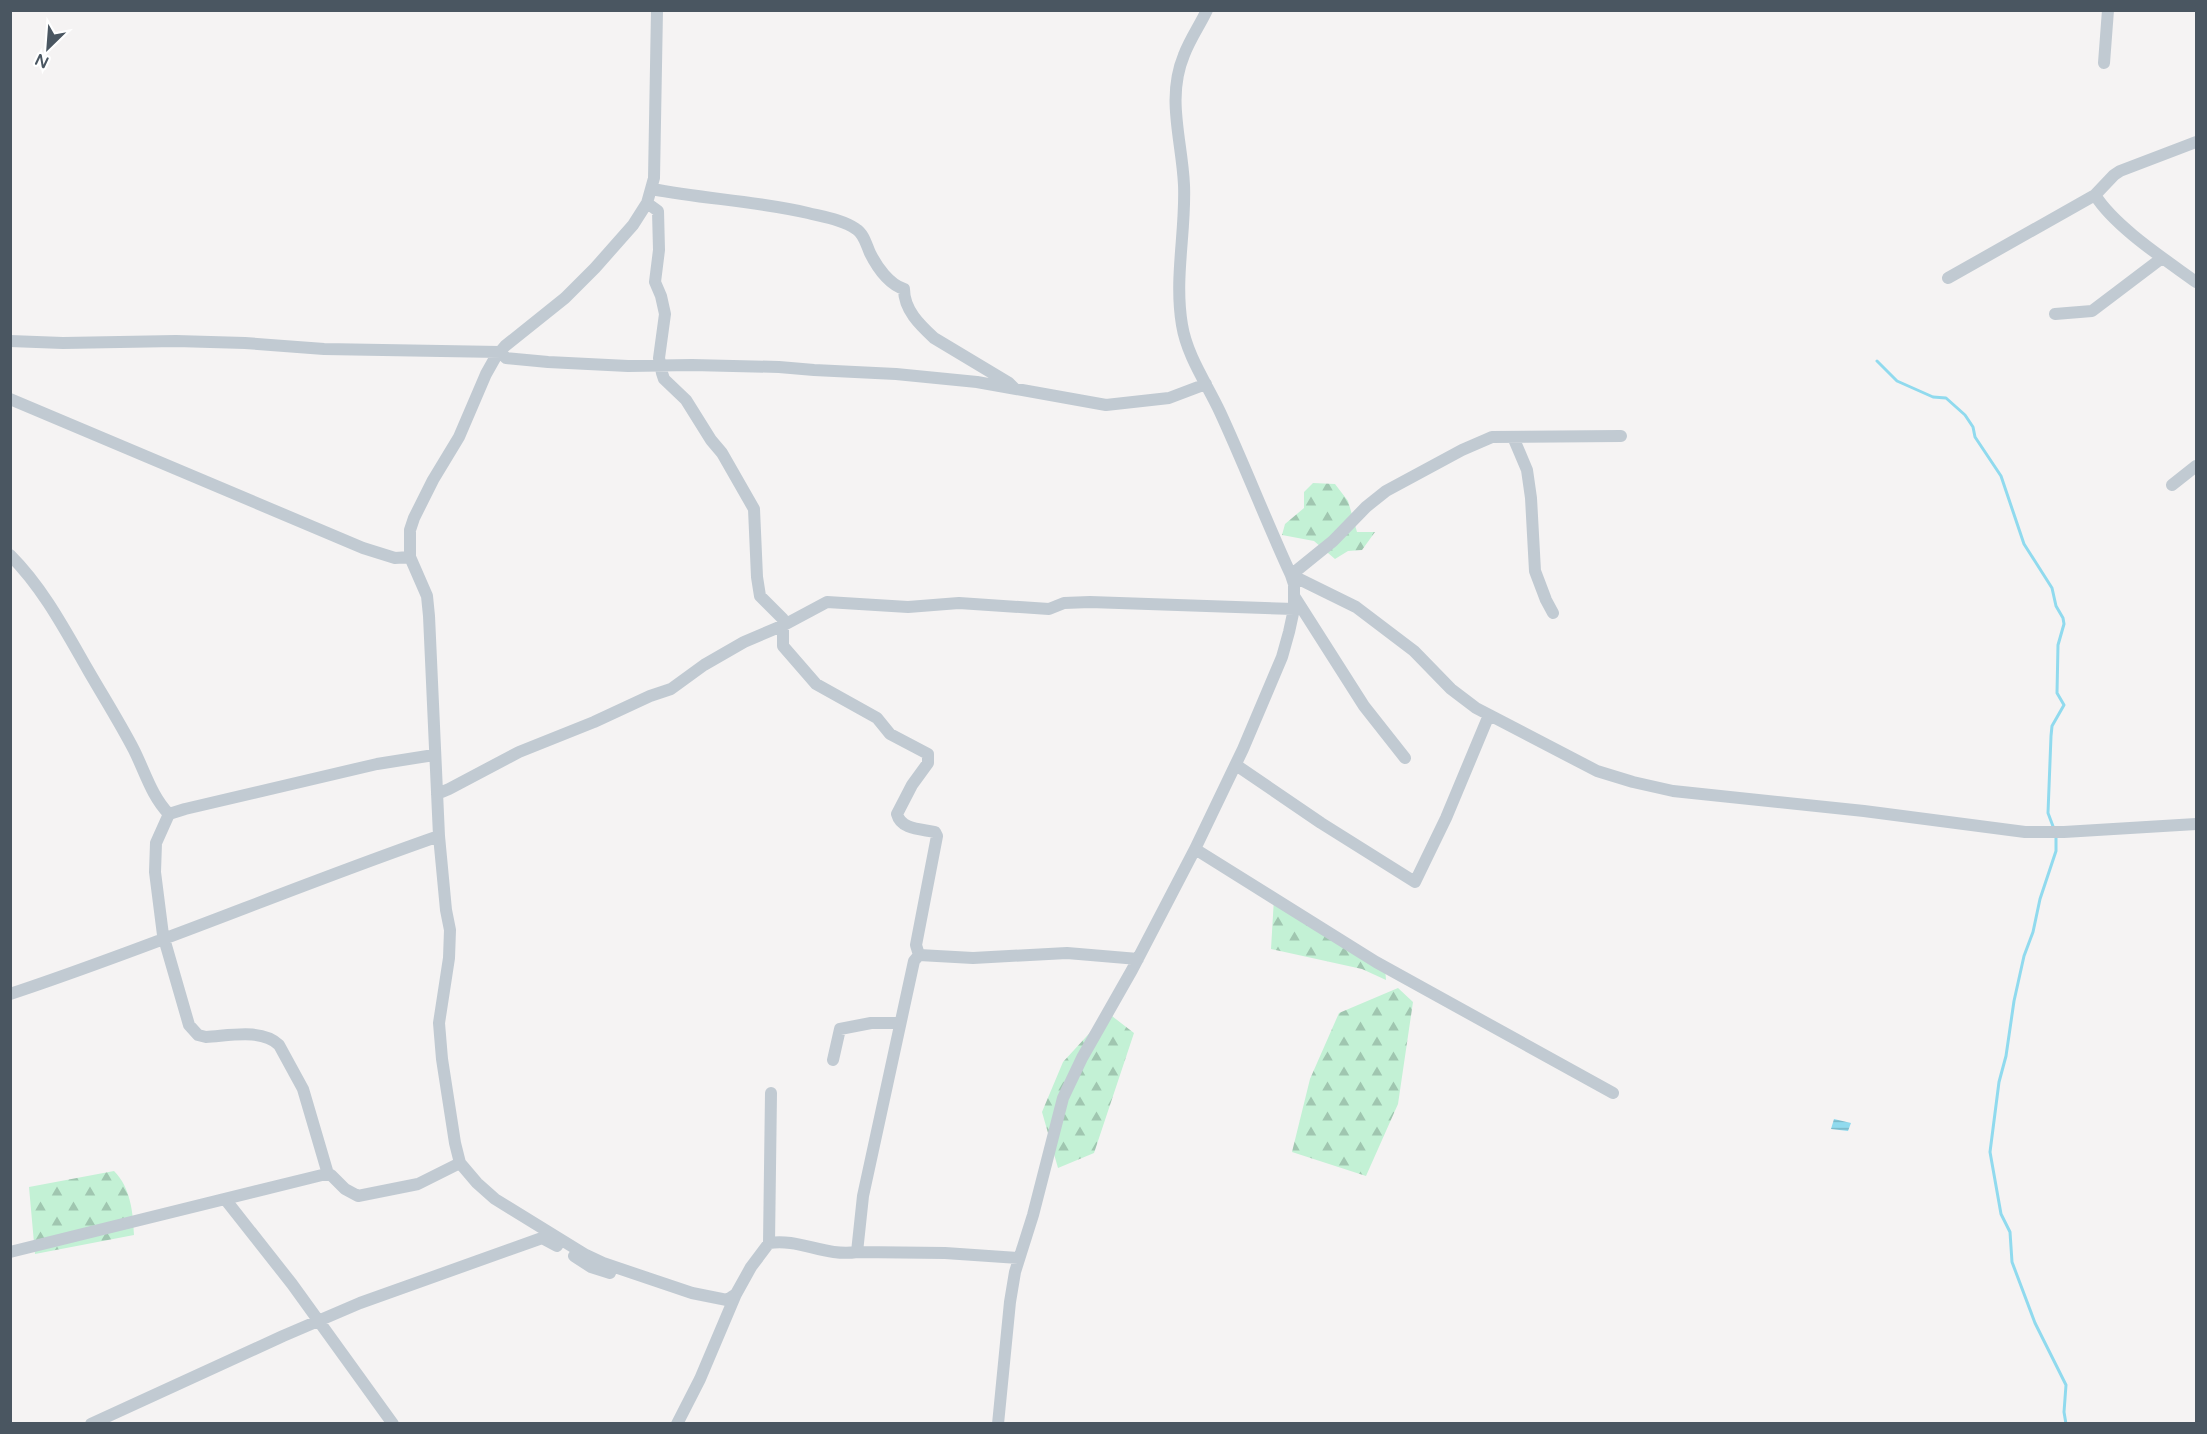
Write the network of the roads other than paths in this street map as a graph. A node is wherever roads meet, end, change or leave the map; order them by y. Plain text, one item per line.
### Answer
1 (657, 10) edge
2 (1207, 10) edge
3 (2108, 10) edge
4 (2104, 63) dead end
5 (2196, 142) edge
6 (652, 189) junction
7 (2095, 195) junction
8 (647, 203) junction
9 (2162, 258) junction
10 (1948, 278) dead end
11 (2196, 282) edge
12 (2055, 314) dead end
13 (10, 341) edge
14 (500, 352) junction
15 (661, 366) junction
16 (1206, 384) junction
17 (1016, 390) junction
18 (10, 399) edge
19 (1621, 436) dead end
20 (1513, 437) junction
21 (2196, 466) edge
22 (2172, 485) dead end
23 (10, 555) edge
24 (410, 557) junction
25 (1291, 575) junction
26 (1294, 595) junction
27 (1294, 609) junction
28 (1553, 613) dead end
29 (784, 625) junction
30 (1489, 715) junction
31 (434, 755) junction
32 (1405, 758) dead end
33 (1236, 765) junction
34 (437, 794) junction
35 (169, 814) junction
36 (2196, 824) edge
37 (439, 836) junction
38 (1195, 849) junction
39 (164, 939) junction
40 (919, 955) junction
41 (1138, 959) junction
42 (10, 994) edge
43 (900, 1023) junction
44 (833, 1060) dead end
45 (771, 1093) dead end
46 (1613, 1093) dead end
47 (460, 1163) junction
48 (328, 1174) junction
49 (225, 1199) junction
50 (769, 1243) junction
51 (10, 1252) edge
52 (857, 1252) junction
53 (1019, 1258) junction
54 (632, 1273) junction
55 (736, 1294) junction
56 (320, 1322) junction
57 (91, 1424) edge
58 (393, 1424) edge
59 (676, 1424) edge
60 (998, 1424) edge

1 - 6 street
2 - 16 street
3 - 4 street
5 - 7 street
6 - 8 street
6 - 17 street
7 - 9 street
7 - 10 street
8 - 14 street
8 - 15 street
9 - 11 street
9 - 12 street
13 - 14 street
14 - 15 street
14 - 24 street
15 - 17 street
15 - 29 street
16 - 17 street
16 - 25 street
18 - 24 street
19 - 20 street
20 - 25 street
20 - 28 street
21 - 22 street
23 - 35 street
24 - 31 street
25 - 26 street
25 - 30 street
26 - 27 street
26 - 32 street
27 - 29 street
27 - 33 street
29 - 34 street
29 - 40 street
30 - 33 street
30 - 36 street
31 - 34 street
31 - 35 street
33 - 38 street
34 - 37 street
35 - 39 street
37 - 39 street
37 - 47 street
38 - 41 street
38 - 46 street
39 - 42 street
39 - 48 street
40 - 41 street
40 - 43 street
41 - 53 street
43 - 44 street
43 - 52 street
45 - 50 street
47 - 48 street
47 - 54 street
48 - 49 street
49 - 51 street
49 - 56 street
50 - 52 street
50 - 55 street
52 - 53 street
53 - 60 street
54 - 55 street
54 - 56 street
55 - 59 street
56 - 57 street
56 - 58 street

